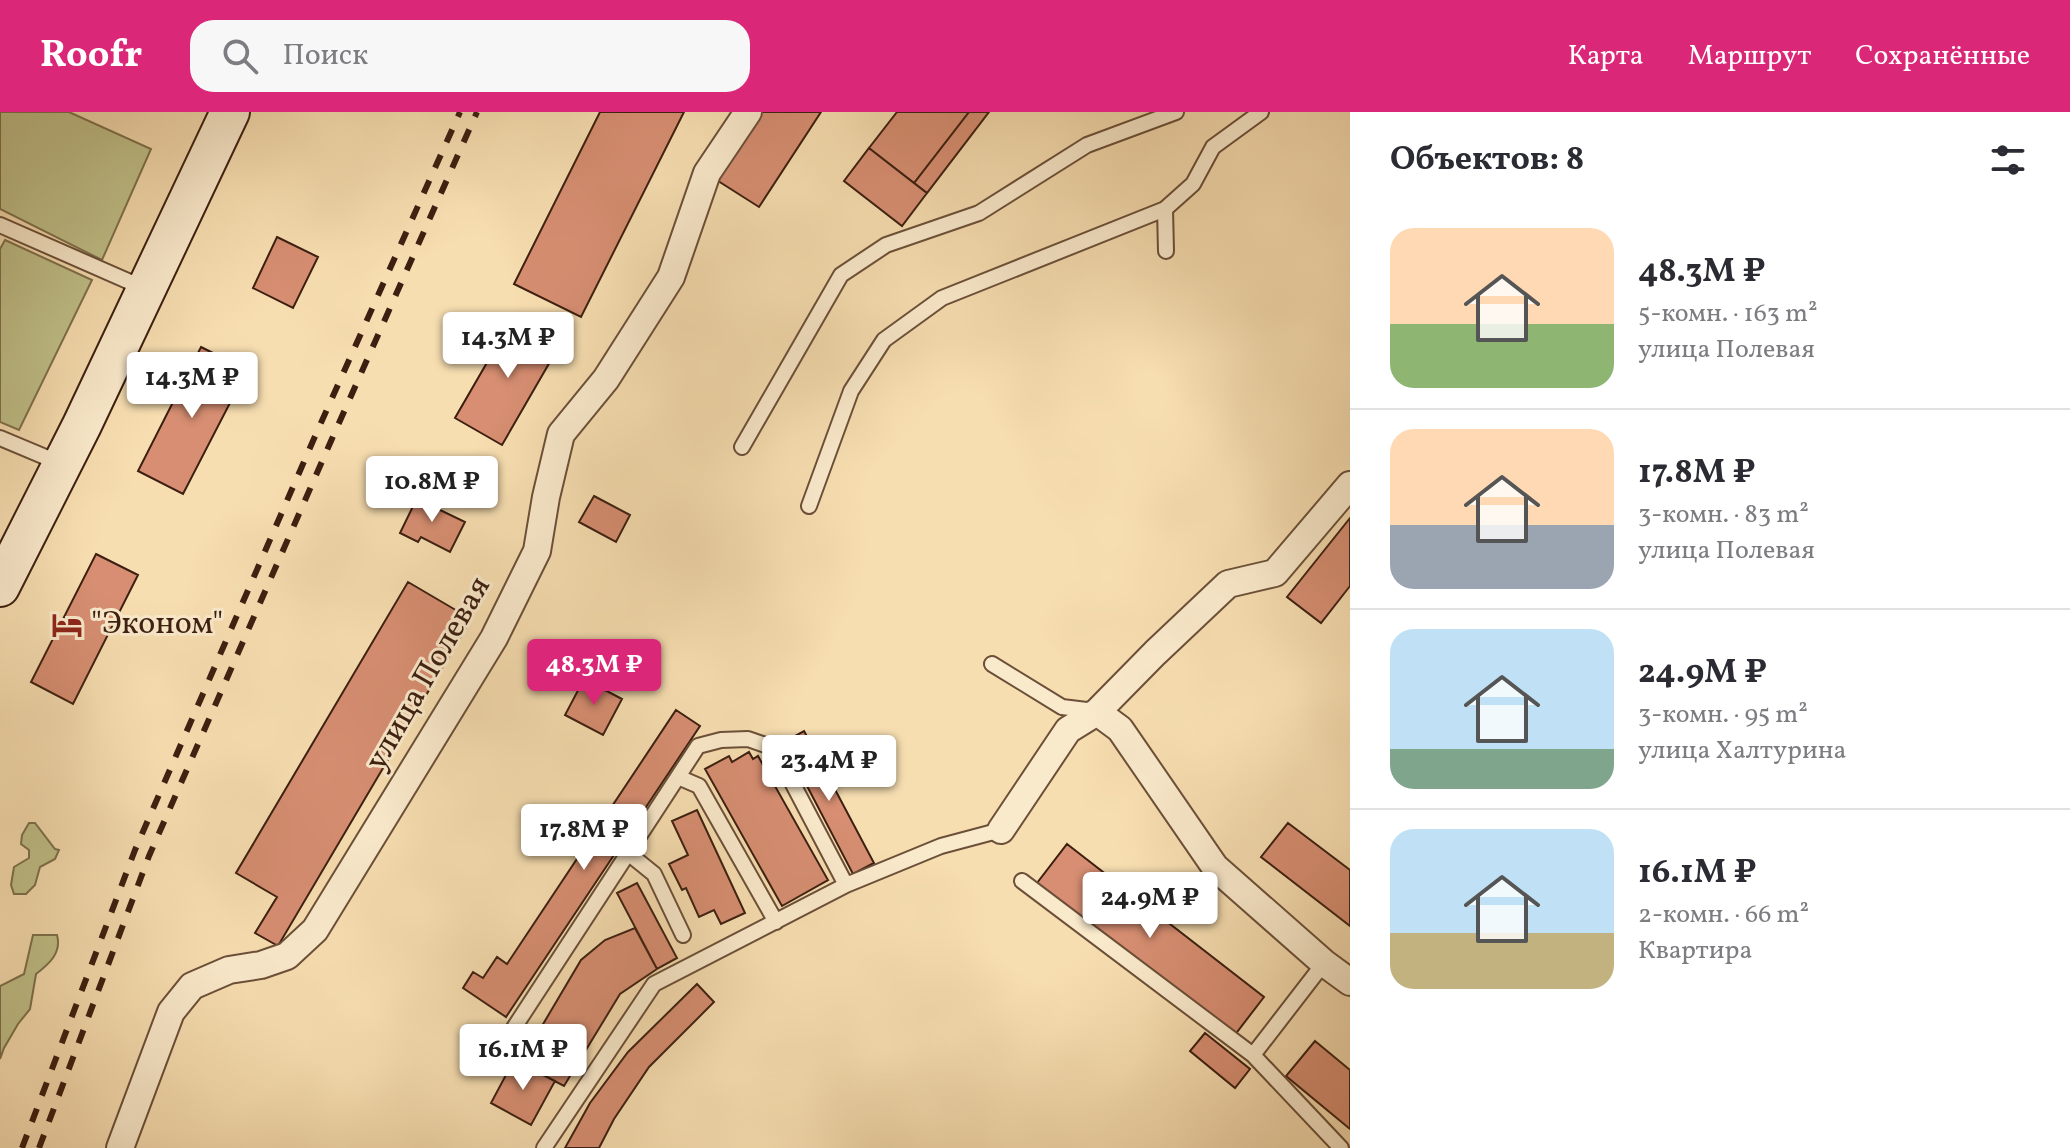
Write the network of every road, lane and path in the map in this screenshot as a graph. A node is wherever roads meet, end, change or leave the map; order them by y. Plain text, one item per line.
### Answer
1 (748, 112) edge
2 (1176, 112) edge
3 (1261, 112) edge
4 (227, 113) edge
5 (1165, 209) junction
6 (0, 225) edge
7 (1166, 251) dead end
8 (146, 289) junction
9 (0, 438) edge
10 (742, 447) dead end
11 (63, 465) junction
12 (1350, 485) edge
13 (809, 506) dead end
14 (0, 587) edge
15 (992, 664) dead end
16 (1097, 712) junction
17 (678, 777) junction
18 (1001, 830) joint
19 (628, 853) junction
20 (1022, 881) dead end
21 (846, 885) junction
22 (776, 922) junction
23 (683, 935) dead end
24 (1324, 963) junction
25 (1350, 982) edge
26 (508, 1037) dead end
27 (1253, 1055) junction
28 (120, 1148) edge
29 (544, 1148) edge
30 (1341, 1148) edge

1 - 28 street, улица Полевая
2 - 10 lane
3 - 5 lane
4 - 8 main road
5 - 7 lane
5 - 13 lane
6 - 8 lane
8 - 11 main road
9 - 11 lane
11 - 14 main road
12 - 16 street
15 - 16 lane
16 - 18 street
16 - 24 street
17 - 19 lane
17 - 21 lane
17 - 22 lane
18 - 21 lane
19 - 23 lane
19 - 26 lane
20 - 27 lane
21 - 22 lane
22 - 29 lane
24 - 25 street
24 - 27 lane
27 - 30 lane

